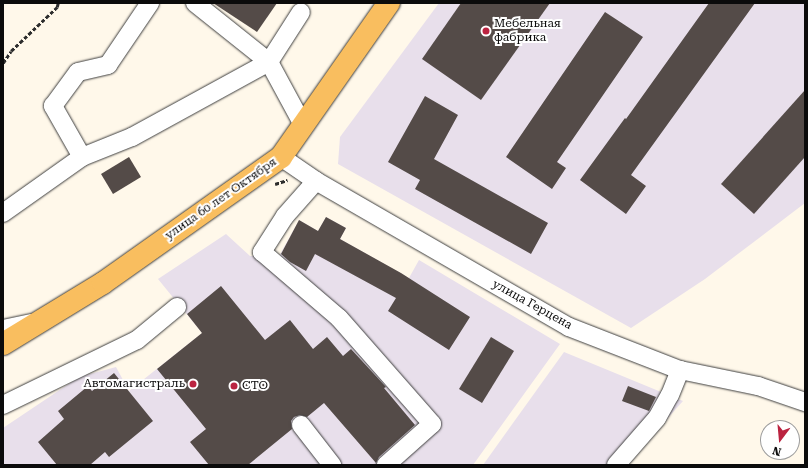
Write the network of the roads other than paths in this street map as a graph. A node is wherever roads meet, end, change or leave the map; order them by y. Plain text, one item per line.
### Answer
1 (150, 3) edge
2 (195, 3) edge
3 (389, 3) edge
4 (301, 12) dead end
5 (269, 62) junction
6 (304, 125) junction
7 (82, 157) junction
8 (281, 157) junction
9 (316, 181) junction
10 (3, 213) edge
11 (178, 308) dead end
12 (40, 321) junction
13 (3, 329) edge
14 (3, 344) edge
15 (680, 370) junction
16 (805, 402) edge
17 (3, 405) edge
18 (301, 426) dead end
19 (332, 465) edge
20 (386, 465) edge
21 (616, 465) edge

1 - 7 street
2 - 5 street
3 - 6 main road, улица 60 лет Октября
4 - 5 street
5 - 6 street
5 - 7 street
6 - 8 main road, улица 60 лет Октября
7 - 10 street
8 - 9 street, улица Герцена
8 - 12 main road, улица 60 лет Октября
9 - 15 street, улица Герцена
9 - 20 street
11 - 17 street
12 - 13 street
12 - 14 main road, улица 60 лет Октября
15 - 16 street, улица Герцена
15 - 21 street
18 - 19 street

